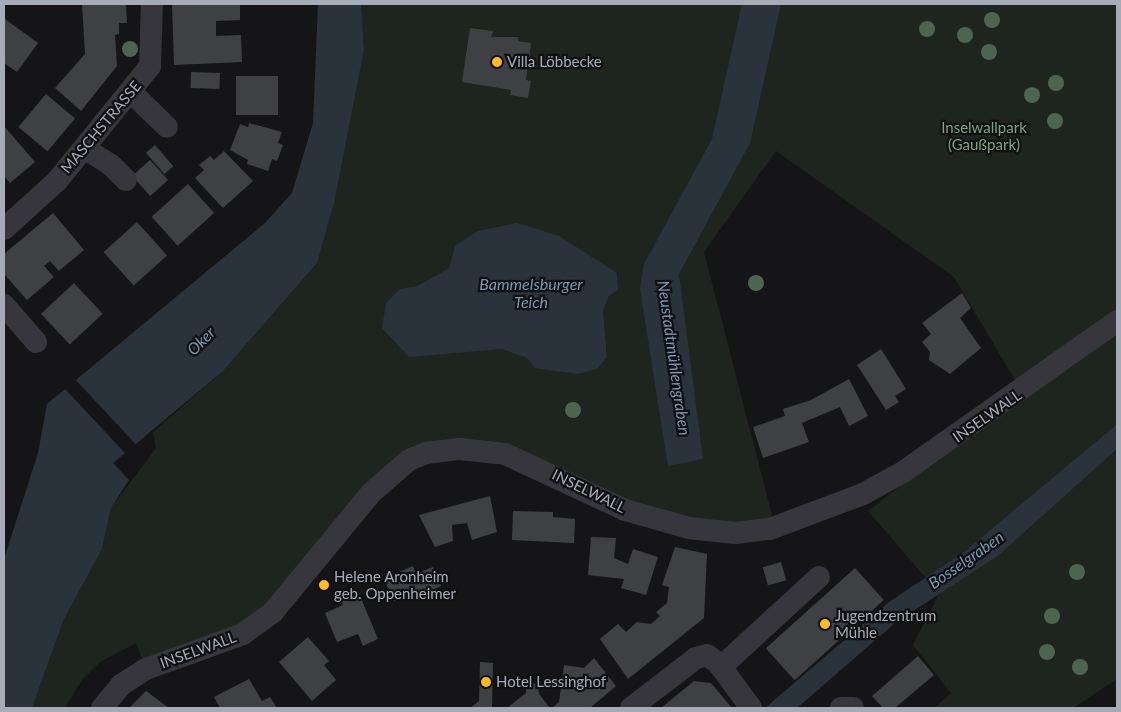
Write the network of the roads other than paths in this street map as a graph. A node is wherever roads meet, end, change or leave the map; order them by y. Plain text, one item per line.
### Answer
1 (152, 4) edge
2 (131, 92) junction
3 (167, 127) dead end
4 (84, 148) junction
5 (126, 180) dead end
6 (4, 229) edge
7 (4, 305) edge
8 (1117, 321) edge
9 (36, 342) dead end
10 (819, 577) dead end
11 (714, 661) junction
12 (102, 708) edge
13 (631, 708) edge
14 (751, 708) edge
15 (840, 708) edge
16 (853, 708) edge

1 - 2 street, MASCHSTRASSE
2 - 3 street
2 - 4 street, MASCHSTRASSE
4 - 5 street
4 - 6 street, MASCHSTRASSE
7 - 9 street
8 - 12 street, INSELWALL
10 - 11 street
11 - 13 street
11 - 14 street
15 - 16 street

